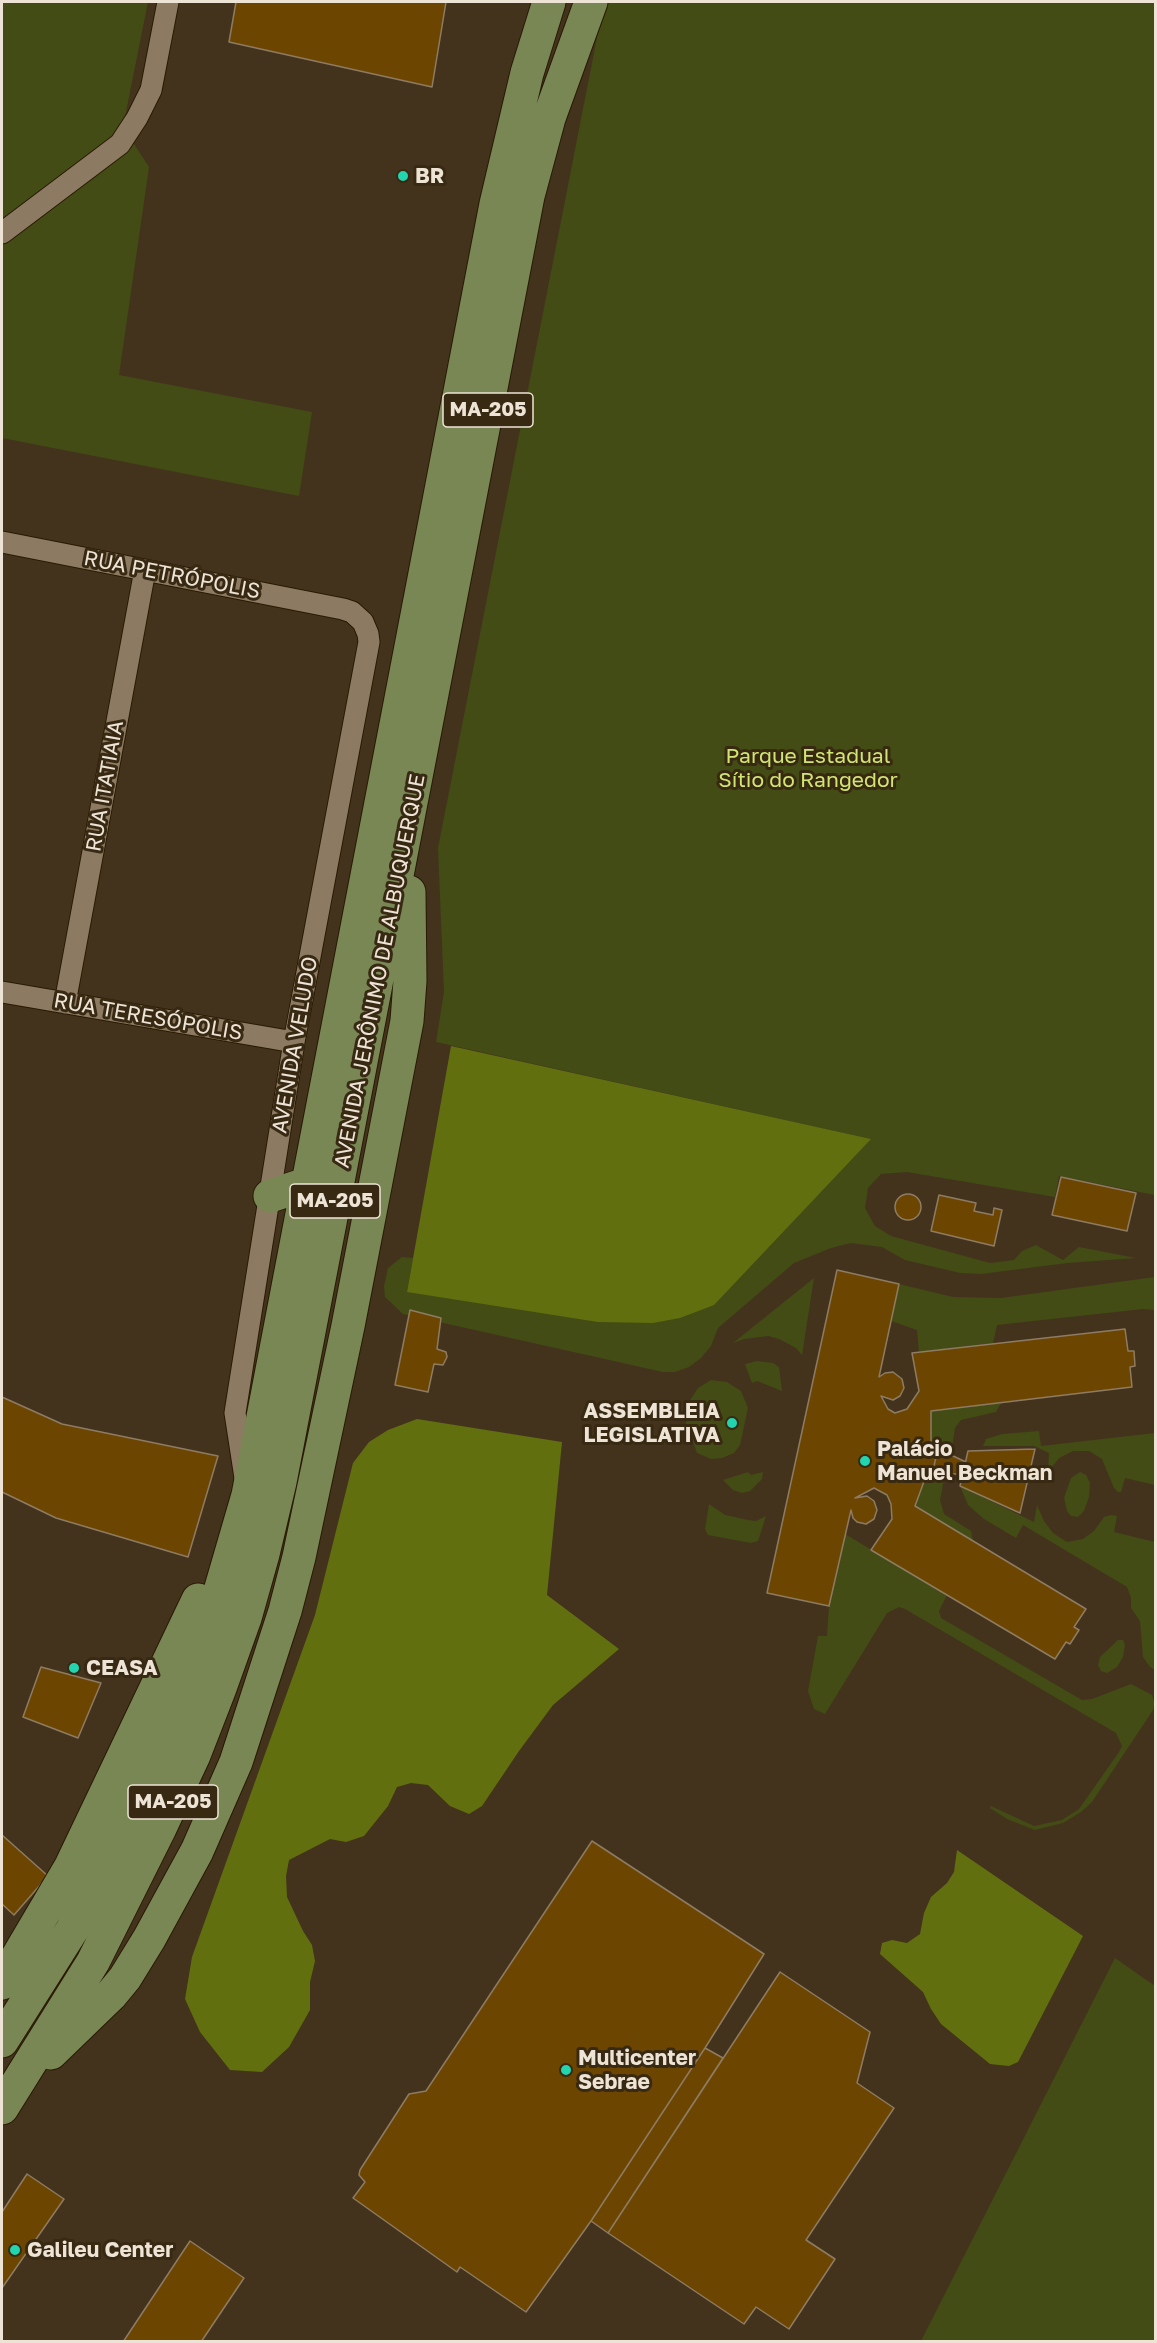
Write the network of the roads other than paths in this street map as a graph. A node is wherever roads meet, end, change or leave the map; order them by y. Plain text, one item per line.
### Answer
1 (168, 2) edge
2 (528, 2) edge
3 (549, 2) edge
4 (591, 2) edge
5 (496, 204) junction
6 (2, 233) edge
7 (2, 542) edge
8 (145, 570) junction
9 (343, 609) joint
10 (408, 825) junction
11 (389, 921) junction
12 (356, 935) junction
13 (410, 948) junction
14 (2, 992) edge
15 (64, 1003) junction
16 (294, 1042) junction
17 (309, 1183) junction
18 (270, 1196) junction
19 (248, 1495) junction
20 (2, 1983) edge
21 (2, 2041) edge
22 (5, 2103) edge

1 - 6 street
2 - 5 main road
3 - 5 main road, AVENIDA JERÔNIMO DE ALBUQUERQUE / MA-205
4 - 10 main road, AVENIDA JERÔNIMO DE ALBUQUERQUE / MA-205
5 - 12 main road, AVENIDA JERÔNIMO DE ALBUQUERQUE / MA-205
7 - 8 street, RUA PETRÓPOLIS
8 - 9 street, RUA PETRÓPOLIS
8 - 15 street, RUA ITATIAIA
9 - 16 street, AVENIDA VELUDO
10 - 11 main road, AVENIDA JERÔNIMO DE ALBUQUERQUE / MA-205
10 - 13 main road
11 - 12 main road
11 - 13 main road
11 - 22 main road, AVENIDA JERÔNIMO DE ALBUQUERQUE / MA-205
12 - 17 main road, AVENIDA JERÔNIMO DE ALBUQUERQUE / MA-205
13 - 22 main road, MA-205
14 - 15 street, RUA TERESÓPOLIS
15 - 16 street, RUA TERESÓPOLIS
16 - 18 street, AVENIDA VELUDO
17 - 18 main road
17 - 19 main road, AVENIDA JERÔNIMO DE ALBUQUERQUE / MA-205
18 - 19 street, AVENIDA VELUDO
19 - 20 main road, AVENIDA JERÔNIMO DE ALBUQUERQUE
19 - 21 main road, AVENIDA JERÔNIMO DE ALBUQUERQUE / MA-205

